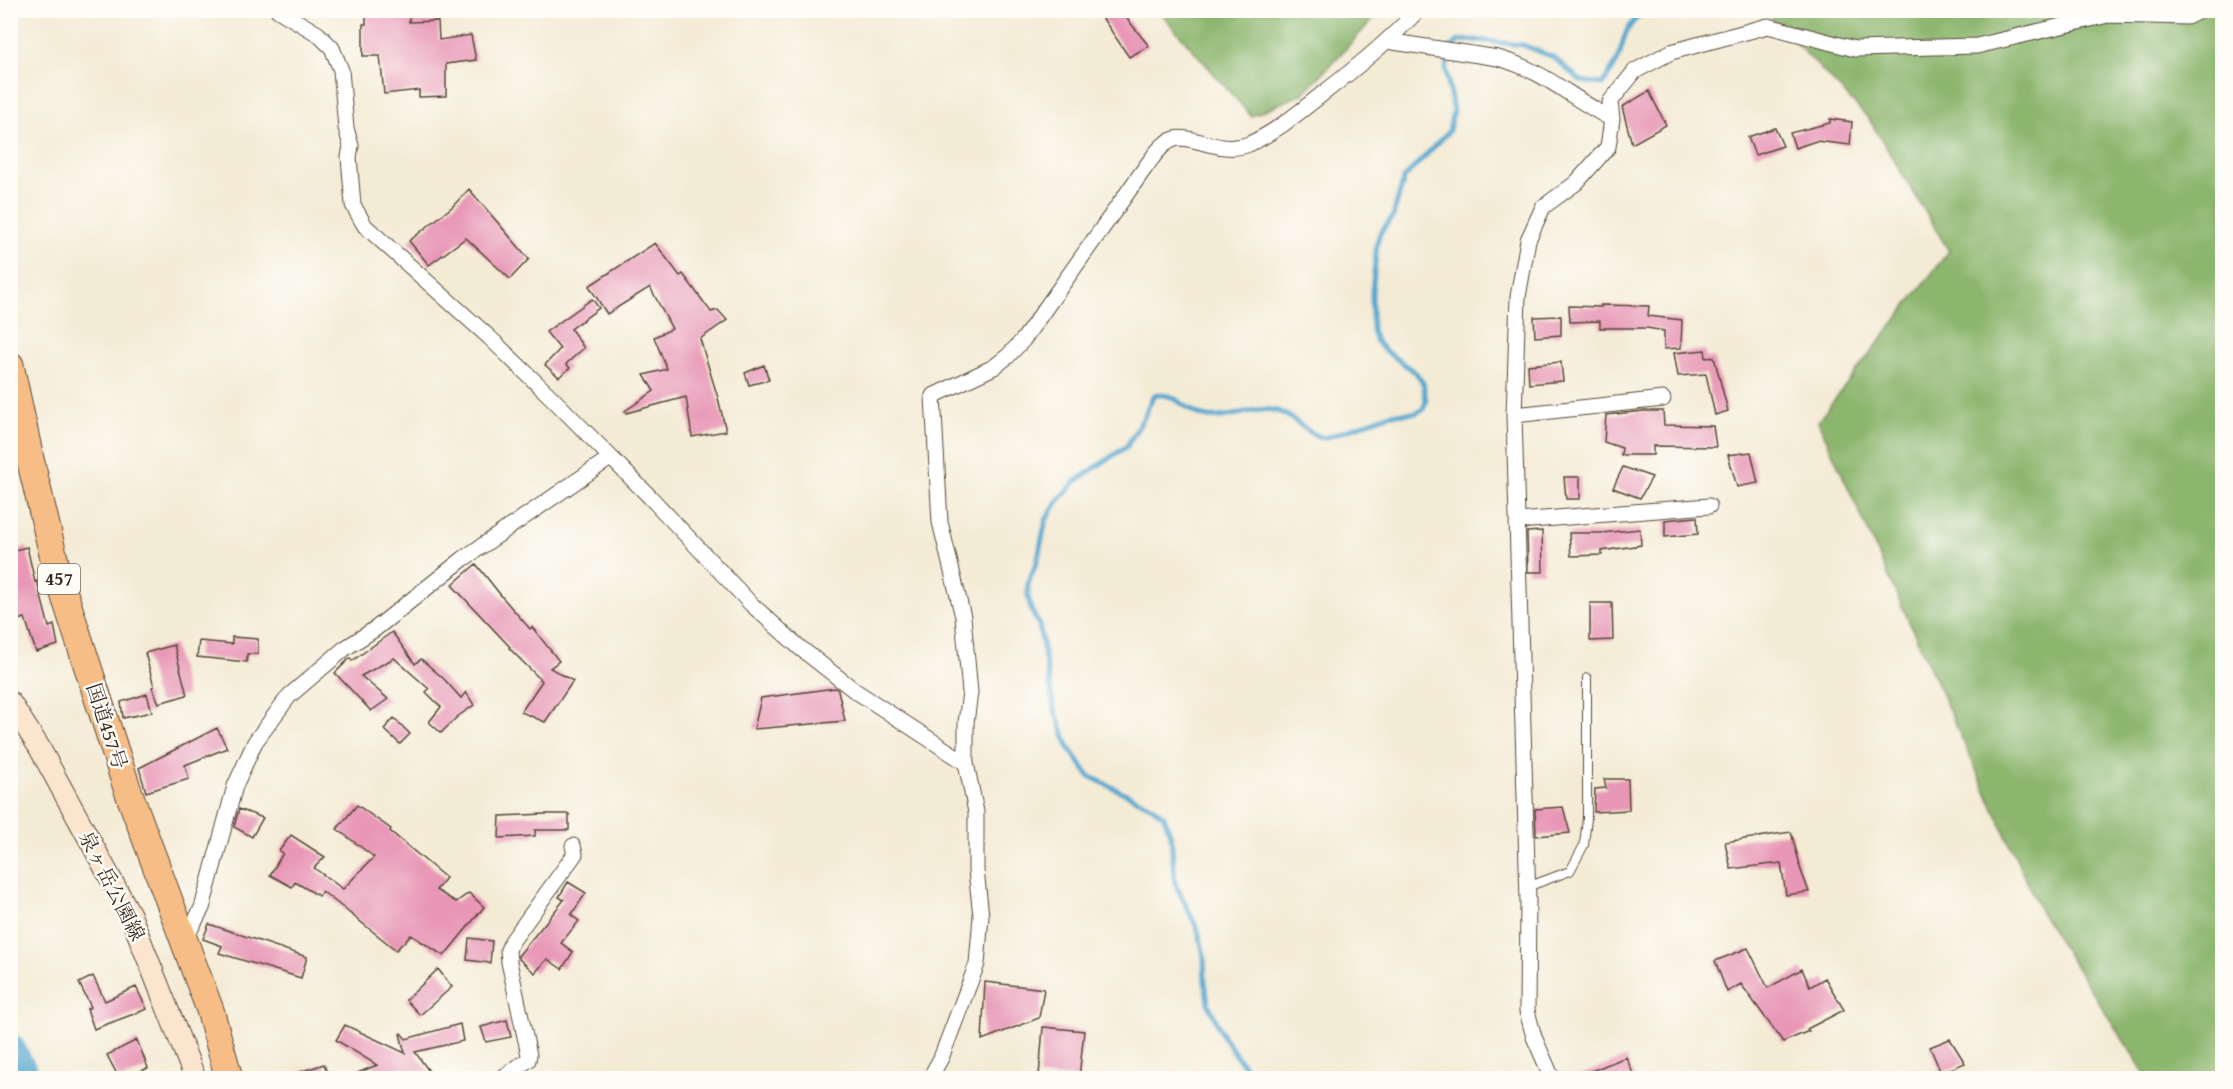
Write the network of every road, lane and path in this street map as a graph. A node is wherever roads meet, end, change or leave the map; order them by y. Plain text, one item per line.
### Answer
1 (278, 10) edge
2 (1418, 10) edge
3 (2201, 10) edge
4 (1387, 41) junction
5 (1612, 119) junction
6 (10, 365) edge
7 (13, 399) edge
8 (1663, 399) dead end
9 (1514, 415) junction
10 (610, 458) junction
11 (1709, 506) dead end
12 (1518, 521) junction
13 (1587, 678) dead end
14 (10, 702) edge
15 (966, 763) junction
16 (573, 846) dead end
17 (1527, 887) junction
18 (184, 941) junction
19 (195, 1078) edge
20 (229, 1078) edge
21 (502, 1078) edge
22 (930, 1078) edge
23 (1552, 1078) edge

1 - 10 street
2 - 4 street
3 - 5 street
4 - 5 street
4 - 15 street
5 - 9 street
6 - 7 highway, 国道457号 / 457
7 - 18 highway, 国道457号 / 457
8 - 9 street
9 - 12 street
10 - 15 street
10 - 18 street
11 - 12 street
12 - 17 street
13 - 17 lane
14 - 19 main road, 泉ヶ岳公園線
15 - 22 street
16 - 21 street
17 - 23 street
18 - 20 highway, 国道457号 / 457

